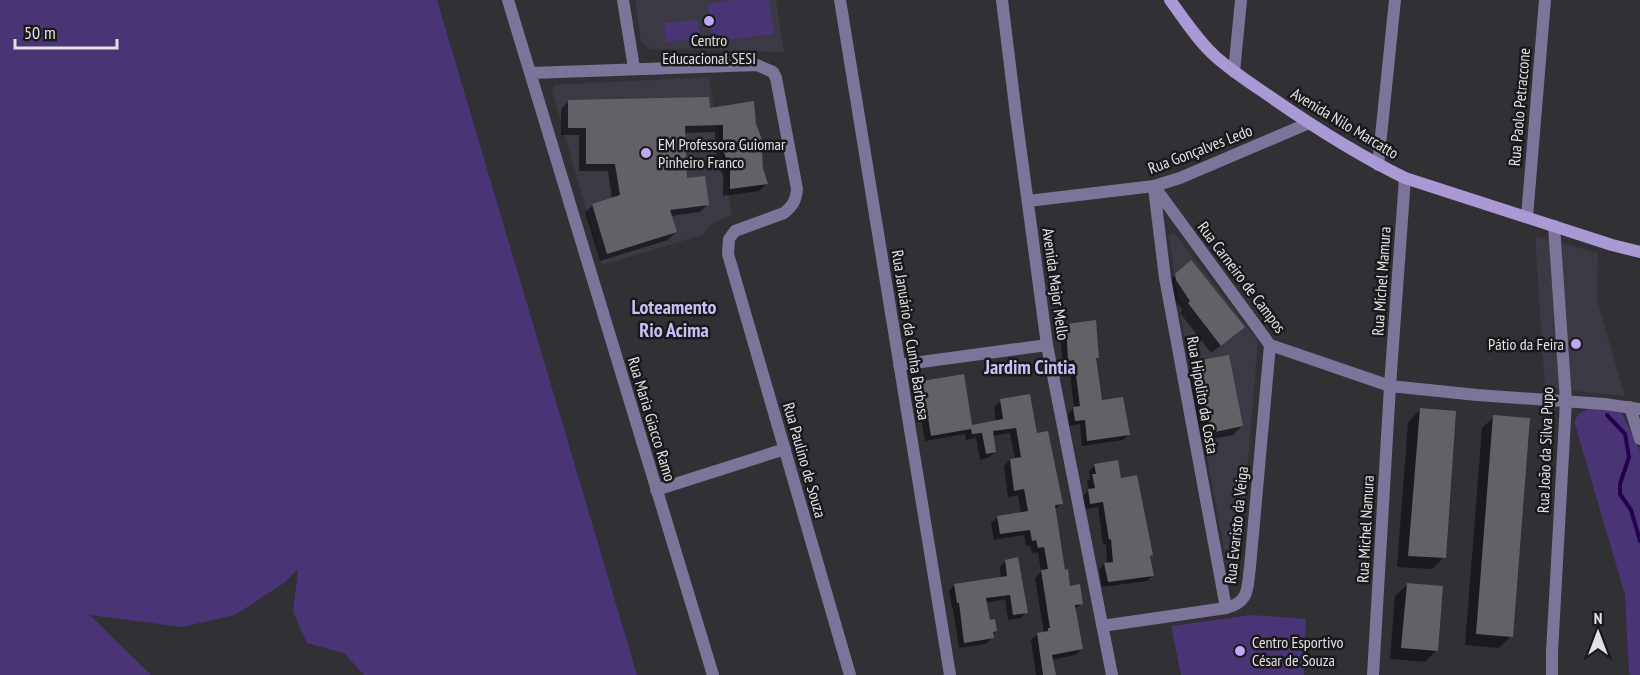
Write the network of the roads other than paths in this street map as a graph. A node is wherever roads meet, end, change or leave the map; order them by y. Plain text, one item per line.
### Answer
1 (508, 0) edge
2 (623, 0) edge
3 (840, 0) edge
4 (1002, 0) edge
5 (1170, 0) edge
6 (1241, 0) edge
7 (1395, 0) edge
8 (1545, 0) edge
9 (634, 68) junction
10 (1234, 72) junction
11 (531, 73) junction
12 (1309, 123) junction
13 (1378, 165) junction
14 (1405, 178) junction
15 (1154, 186) junction
16 (1028, 201) junction
17 (1527, 217) junction
18 (1554, 226) junction
19 (1640, 252) edge
20 (1047, 345) junction
21 (1270, 345) junction
22 (900, 365) junction
23 (1390, 386) junction
24 (1566, 401) junction
25 (1635, 408) edge
26 (1640, 439) edge
27 (785, 449) junction
28 (656, 490) junction
29 (1226, 608) junction
30 (1102, 626) junction
31 (713, 675) edge
32 (850, 675) edge
33 (950, 675) edge
34 (1112, 675) edge
35 (1373, 675) edge
36 (1552, 675) edge

1 - 11 street, Rua Maria Giacco Ramo
2 - 9 street
3 - 22 street, Rua Januário da Cunha Barbosa
4 - 16 street, Avenida Major Mello
5 - 10 street, Avenida Nilo Marcatto
6 - 10 street
7 - 13 street
8 - 17 street, Rua Paolo Petraccone
9 - 11 street
9 - 27 street, Rua Paulino de Souza
10 - 12 street, Avenida Nilo Marcatto
11 - 28 street, Rua Maria Giacco Ramo
12 - 13 street, Avenida Nilo Marcatto
12 - 15 street, Rua Gonçalves Ledo
13 - 14 street, Avenida Nilo Marcatto
14 - 17 street, Avenida Nilo Marcatto
14 - 23 street, Rua Michel Mamura
15 - 16 street, Rua Gonçalves Ledo
15 - 21 street, Rua Carneiro de Campos
15 - 29 street, Rua Hipolito da Costa
16 - 20 street, Avenida Major Mello
17 - 18 street, Avenida Nilo Marcatto
18 - 19 street, Avenida Nilo Marcatto
18 - 24 street, Rua João da Silva Pupo
20 - 22 street
20 - 30 street, Avenida Major Mello
21 - 23 street, Rua Carneiro de Campos
21 - 29 street, Rua Evaristo da Veiga
22 - 33 street, Rua Januário da Cunha Barbosa
23 - 24 street, Rua Carneiro de Campos
23 - 35 street, Rua Michel Namura
24 - 25 street, Rua Carneiro de Campos
24 - 36 street, Rua João da Silva Pupo
25 - 26 street
27 - 28 street
27 - 32 street, Rua Paulino de Souza
28 - 31 street, Rua Maria Giacco Ramo
29 - 30 street
30 - 34 street, Avenida Major Mello

